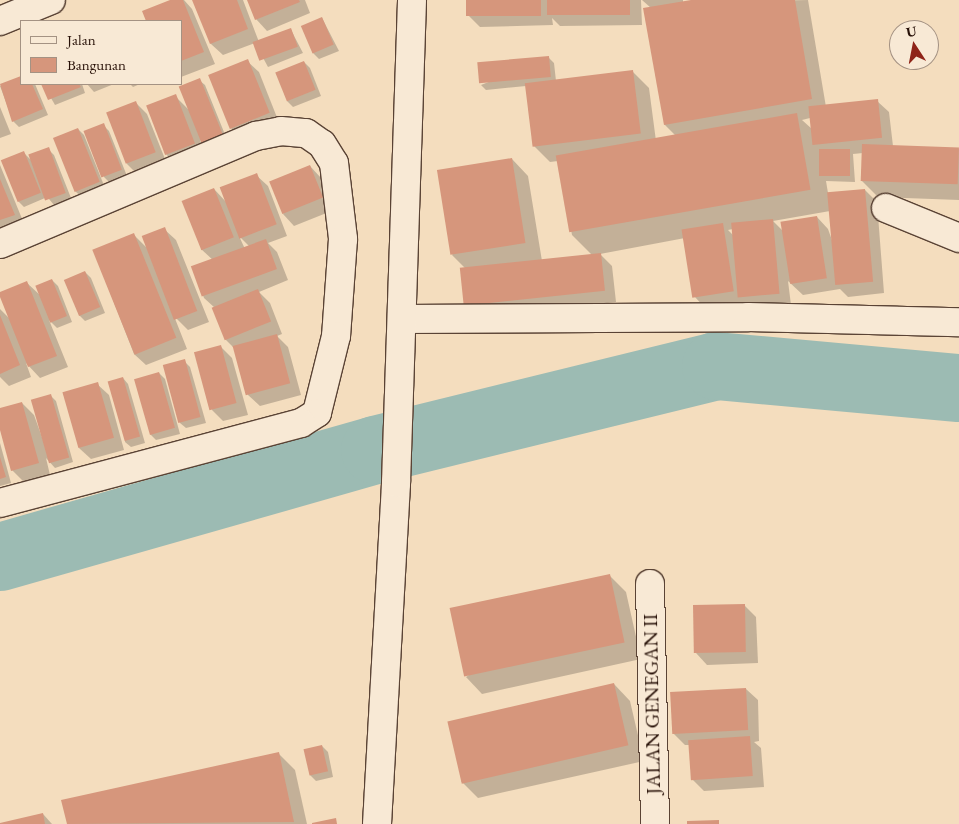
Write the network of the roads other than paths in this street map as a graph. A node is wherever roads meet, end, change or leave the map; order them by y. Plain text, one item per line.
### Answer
1 (51, 0) edge
2 (412, 0) edge
3 (0, 21) edge
4 (886, 208) dead end
5 (959, 238) edge
6 (0, 244) edge
7 (402, 319) junction
8 (959, 322) edge
9 (0, 503) edge
10 (650, 584) dead end
11 (377, 824) edge
12 (655, 824) edge

1 - 3 street
2 - 7 street
4 - 5 street
6 - 9 street
7 - 8 street
7 - 11 street
10 - 12 street, JALAN GENEGAN II

